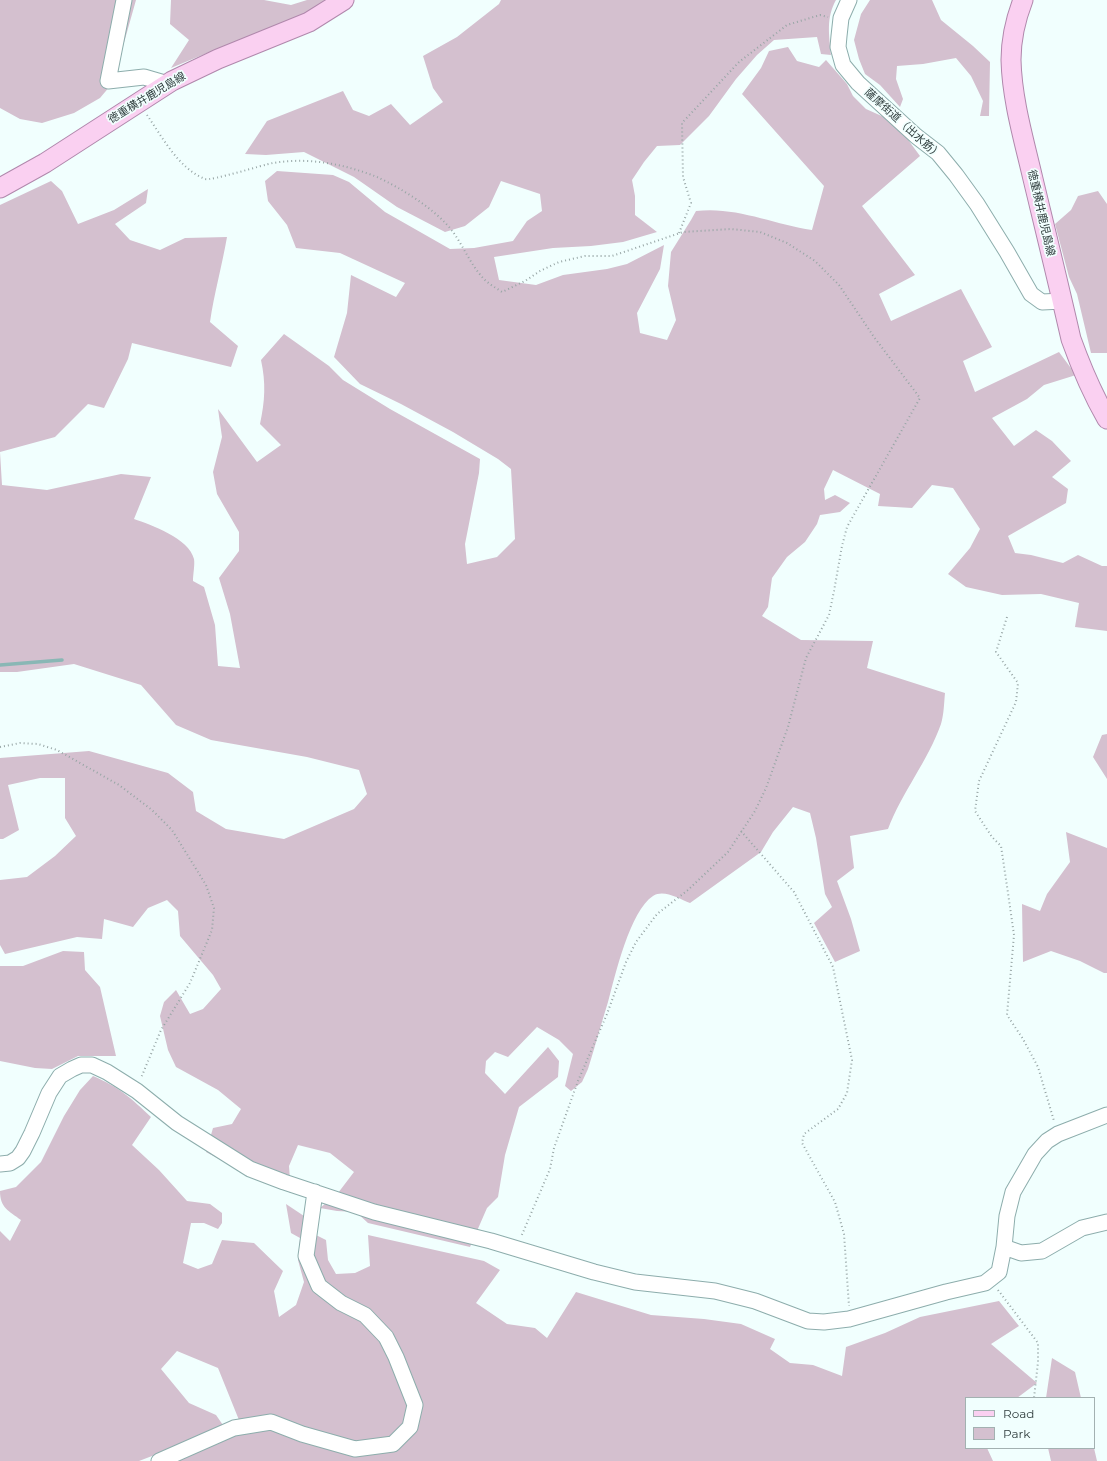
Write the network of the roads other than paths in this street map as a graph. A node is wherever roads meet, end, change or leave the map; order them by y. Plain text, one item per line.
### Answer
1 (124, 0) edge
2 (344, 0) edge
3 (849, 0) edge
4 (1023, 0) edge
5 (168, 84) junction
6 (0, 188) edge
7 (1062, 301) junction
8 (1107, 419) edge
9 (1107, 1115) edge
10 (0, 1164) edge
11 (315, 1192) junction
12 (1107, 1222) edge
13 (1004, 1247) junction
14 (158, 1461) edge

1 - 5 street
2 - 5 main road, 徳重横井鹿児島線
3 - 7 street, 薩摩街道（出水筋）
4 - 7 main road, 徳重横井鹿児島線
5 - 6 main road, 徳重横井鹿児島線
7 - 8 main road, 徳重横井鹿児島線
9 - 13 street
10 - 11 street
11 - 13 street
11 - 14 street
12 - 13 street

